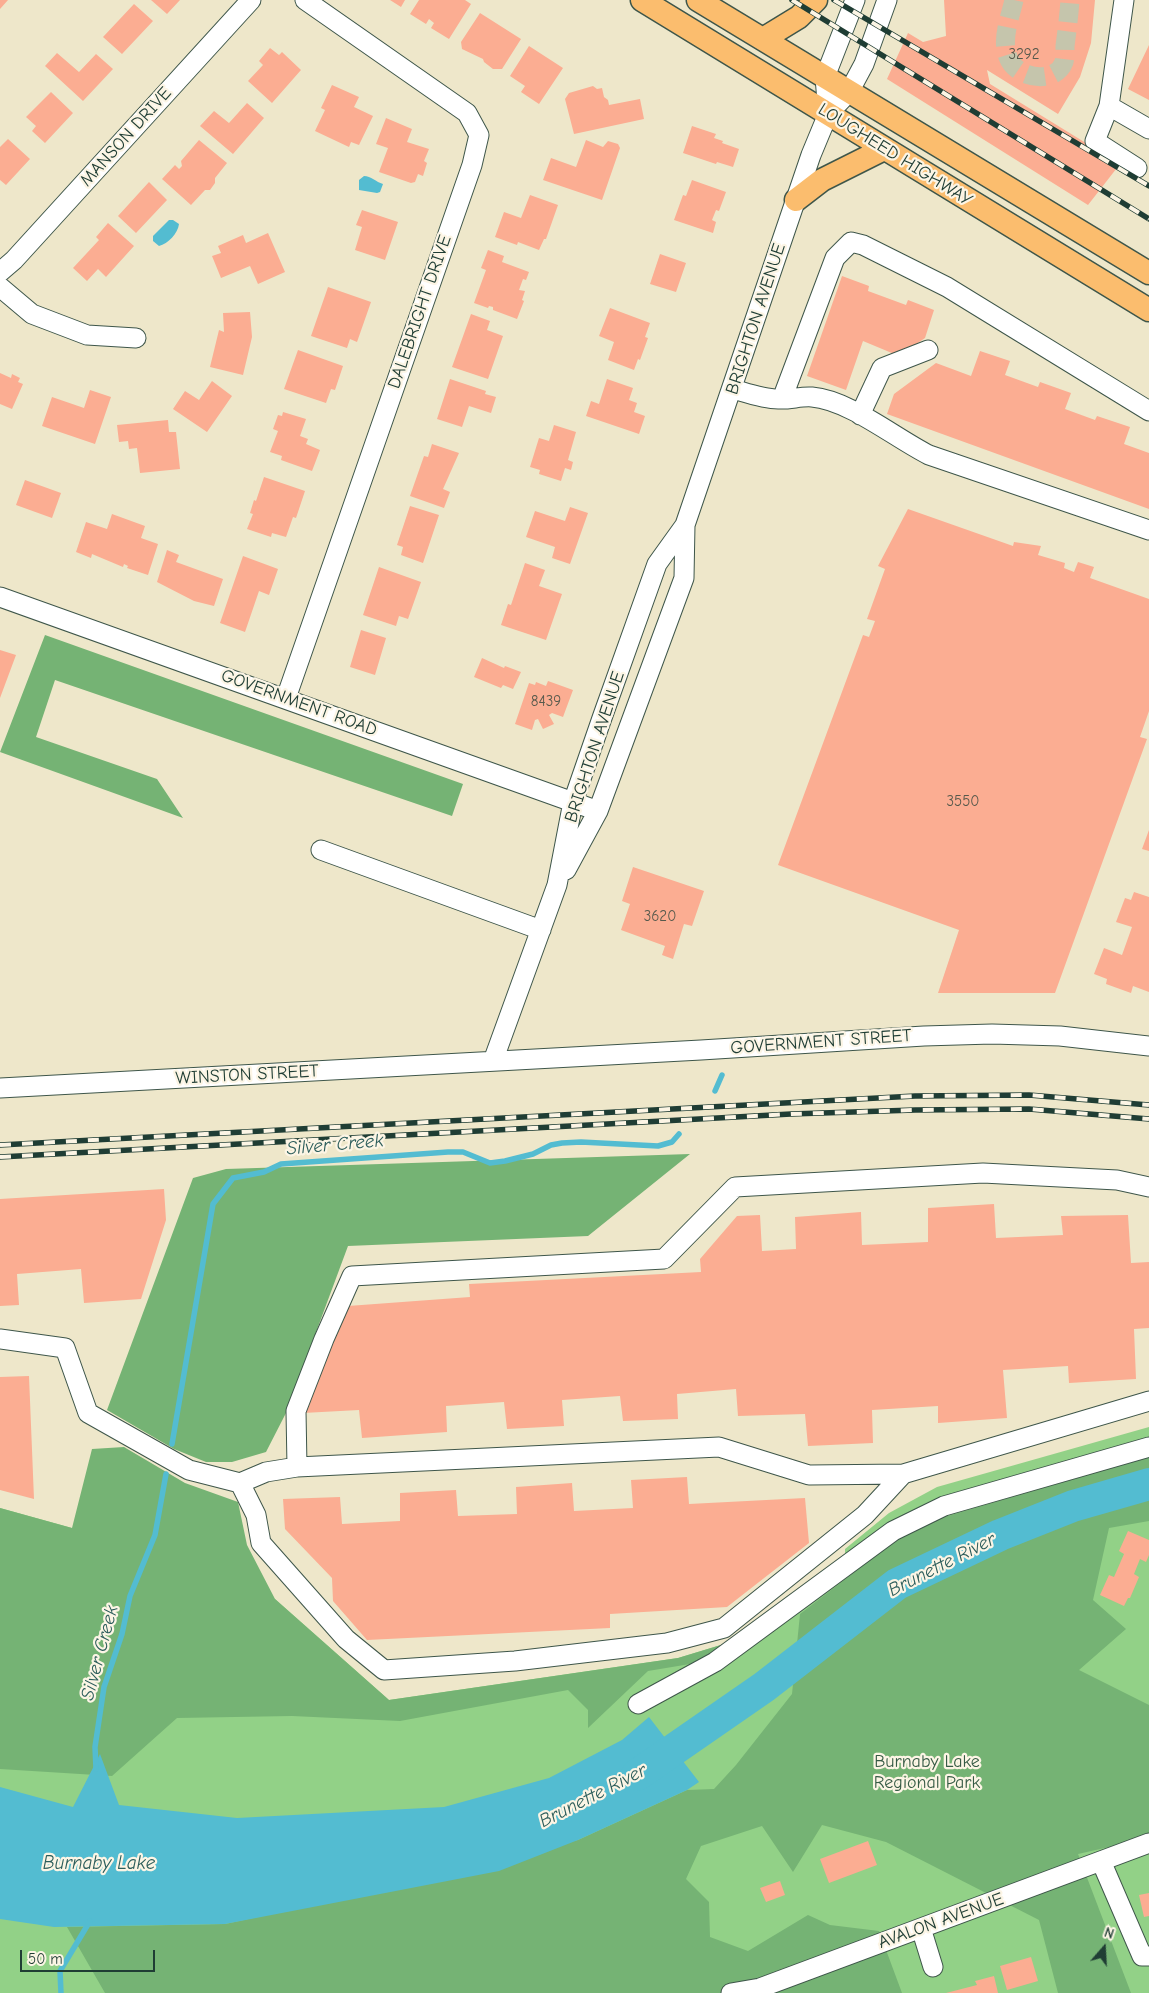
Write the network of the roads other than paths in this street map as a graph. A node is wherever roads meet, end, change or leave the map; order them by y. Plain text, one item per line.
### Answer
1 (251, 0) edge
2 (305, 0) edge
3 (642, 0) edge
4 (698, 0) edge
5 (816, 0) edge
6 (855, 0) edge
7 (887, 0) edge
8 (1124, 0) edge
9 (763, 39) junction
10 (825, 77) junction
11 (849, 92) junction
12 (1109, 106) junction
13 (828, 114) junction
14 (1149, 129) edge
15 (884, 149) junction
16 (1137, 168) dead end
17 (796, 200) junction
18 (0, 272) edge
19 (1149, 273) edge
20 (0, 288) edge
21 (1149, 310) edge
22 (136, 338) dead end
23 (928, 350) dead end
24 (733, 389) junction
25 (782, 399) junction
26 (1149, 410) edge
27 (860, 415) junction
28 (685, 525) junction
29 (1149, 530) edge
30 (0, 597) edge
31 (286, 698) junction
32 (573, 802) junction
33 (598, 811) junction
34 (321, 850) dead end
35 (557, 886) junction
36 (541, 930) junction
37 (1149, 1046) edge
38 (493, 1062) junction
39 (0, 1088) edge
40 (1149, 1187) edge
41 (0, 1339) edge
42 (1149, 1401) edge
43 (1149, 1447) edge
44 (297, 1467) junction
45 (903, 1474) junction
46 (240, 1483) junction
47 (638, 1704) dead end
48 (1149, 1843) edge
49 (1101, 1861) junction
50 (921, 1928) junction
51 (1149, 1956) edge
52 (933, 1967) dead end
53 (760, 1991) edge
54 (731, 1993) edge

1 - 18 street, MANSON DRIVE
2 - 31 street, DALEBRIGHT DRIVE
3 - 13 main road, LOUGHEED HIGHWAY
4 - 9 main road, LOUGHEED HIGHWAY
5 - 9 main road
6 - 10 street
7 - 11 street, BRIGHTON AVENUE
8 - 12 street
9 - 10 main road, LOUGHEED HIGHWAY
10 - 11 main road, LOUGHEED HIGHWAY
10 - 13 street, BRIGHTON AVENUE
11 - 13 street, BRIGHTON AVENUE
11 - 19 main road, LOUGHEED HIGHWAY
12 - 14 street
12 - 16 street
13 - 15 main road, LOUGHEED HIGHWAY
13 - 17 street, BRIGHTON AVENUE
15 - 17 main road
15 - 21 main road, LOUGHEED HIGHWAY
17 - 24 street, BRIGHTON AVENUE
20 - 22 street
23 - 27 street
24 - 25 street
24 - 28 street, BRIGHTON AVENUE
25 - 26 street
25 - 27 street
27 - 29 street
28 - 32 street, BRIGHTON AVENUE
28 - 33 street, BRIGHTON AVENUE
30 - 31 street, GOVERNMENT ROAD
31 - 32 street, GOVERNMENT ROAD
32 - 33 street, GOVERNMENT ROAD
32 - 35 street, BRIGHTON AVENUE
33 - 35 street, BRIGHTON AVENUE
34 - 36 street
35 - 36 street, BRIGHTON AVENUE
36 - 38 street, BRIGHTON AVENUE
37 - 38 street, GOVERNMENT STREET
38 - 39 street, WINSTON STREET
40 - 44 street
41 - 46 street
42 - 45 street
43 - 47 street
44 - 45 street
44 - 46 street
45 - 46 street
48 - 49 street, AVALON AVENUE
49 - 50 street, AVALON AVENUE
49 - 51 street
50 - 52 street
50 - 53 street, AVALON AVENUE
53 - 54 street, AVALON AVENUE

